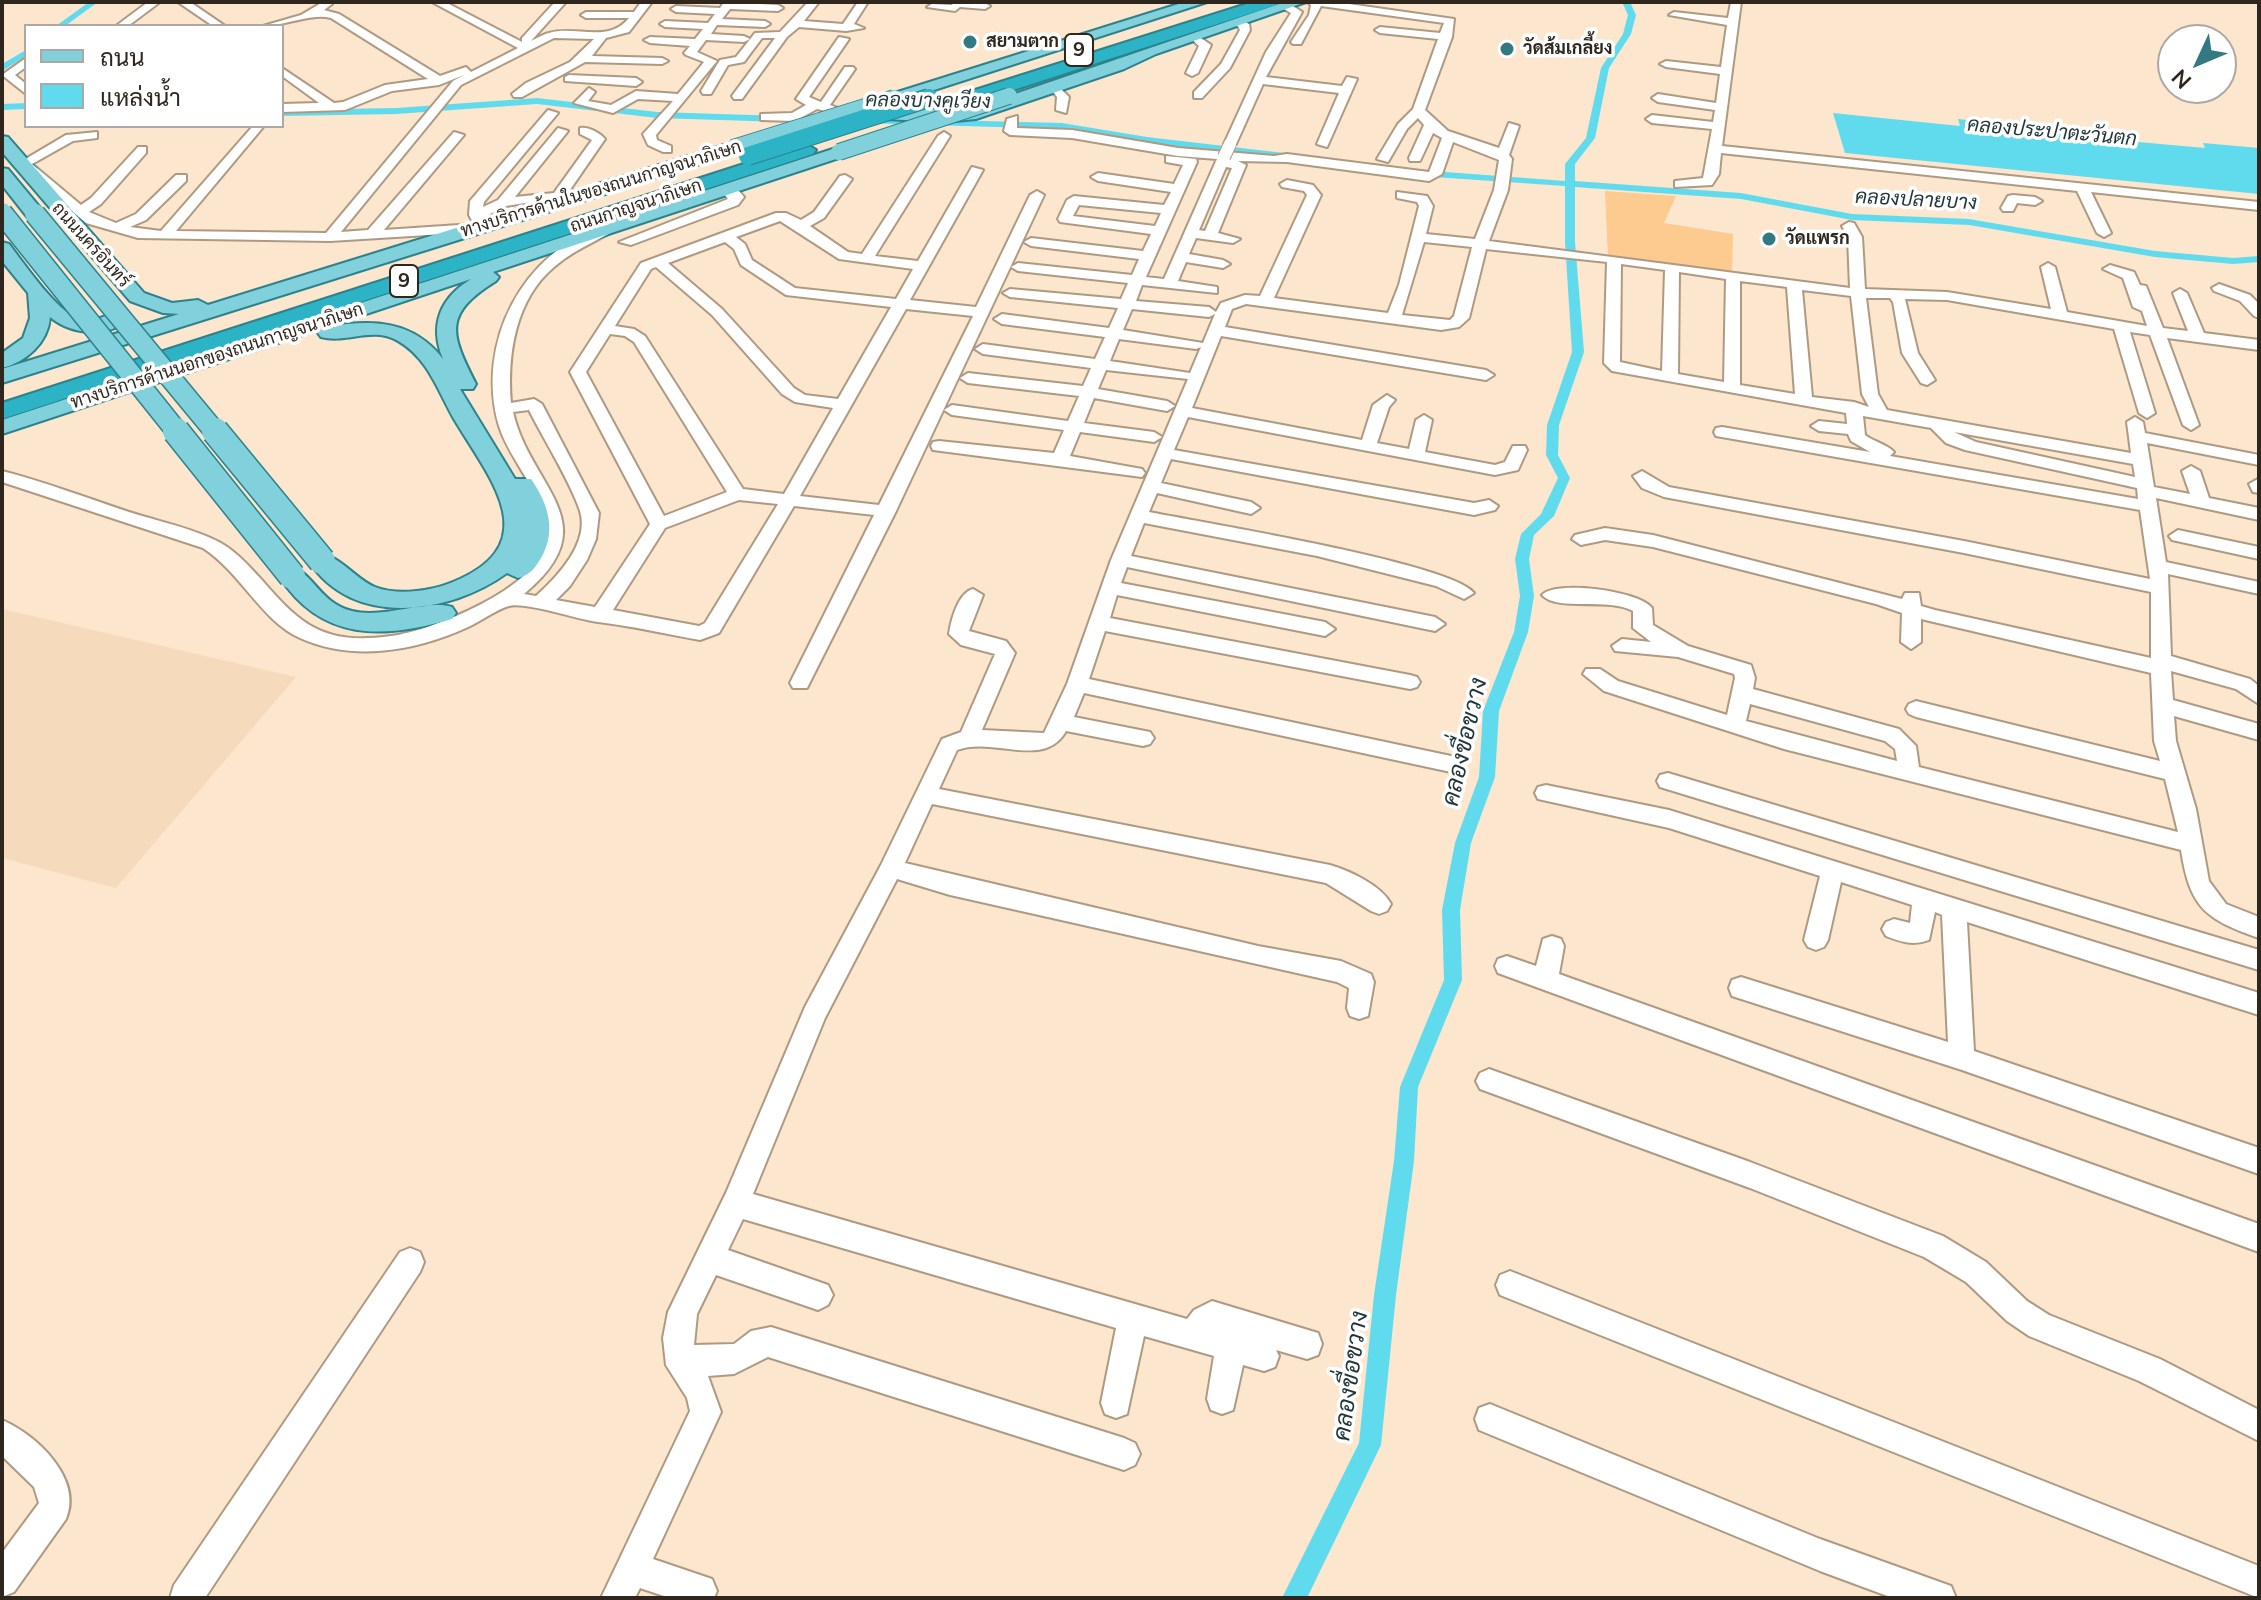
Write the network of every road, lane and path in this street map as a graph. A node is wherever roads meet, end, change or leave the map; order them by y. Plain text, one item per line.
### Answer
1 (155, 2) edge
2 (183, 2) edge
3 (437, 2) edge
4 (561, 2) edge
5 (647, 2) edge
6 (814, 2) edge
7 (863, 2) edge
8 (1200, 2) edge
9 (1229, 2) edge
10 (1285, 3) edge
11 (1314, 3) edge
12 (727, 6) edge
13 (985, 6) dead end
14 (932, 7) dead end
15 (955, 7) edge
16 (317, 8) edge
17 (778, 8) dead end
18 (676, 9) dead end
19 (1676, 10) dead end
20 (1216, 11) edge
21 (1734, 13) edge
22 (586, 15) dead end
23 (638, 15) junction
24 (1151, 18) junction
25 (1240, 22) junction
26 (124, 24) edge
27 (217, 24) edge
28 (273, 24) edge
29 (560, 24) dead end
30 (665, 24) dead end
31 (713, 24) junction
32 (765, 24) dead end
33 (796, 24) junction
34 (859, 28) dead end
35 (1380, 30) dead end
36 (844, 34) junction
37 (284, 35) edge
38 (552, 35) junction
39 (783, 35) junction
40 (602, 36) junction
41 (1195, 37) junction
42 (1446, 37) junction
43 (744, 39) dead end
44 (650, 40) dead end
45 (700, 40) junction
46 (1297, 42) dead end
47 (519, 45) junction
48 (1152, 51) junction
49 (1026, 56) junction
50 (586, 59) junction
51 (24, 63) edge
52 (1666, 64) dead end
53 (849, 69) dead end
54 (1726, 71) junction
55 (284, 72) edge
56 (1192, 73) dead end
57 (552, 77) junction
58 (1260, 80) junction
59 (439, 81) junction
60 (1055, 87) junction
61 (24, 88) edge
62 (707, 91) dead end
63 (589, 92) dead end
64 (518, 94) dead end
65 (1198, 95) dead end
66 (738, 96) dead end
67 (681, 98) junction
68 (1658, 98) dead end
69 (825, 107) junction
70 (1720, 107) junction
71 (284, 108) edge
72 (333, 108) junction
73 (1062, 110) dead end
74 (1419, 110) junction
75 (552, 113) dead end
76 (765, 117) dead end
77 (1652, 119) dead end
78 (1011, 125) dead end
79 (1430, 126) junction
80 (1513, 126) dead end
81 (1718, 126) junction
82 (258, 128) edge
83 (562, 131) dead end
84 (584, 131) dead end
85 (1471, 133) dead end
86 (93, 135) dead end
87 (458, 135) dead end
88 (944, 136) dead end
89 (1449, 136) junction
90 (2, 141) edge
91 (1323, 144) dead end
92 (1481, 146) junction
93 (1717, 149) junction
94 (142, 150) dead end
95 (740, 152) junction
96 (1133, 153) dead end
97 (1503, 154) junction
98 (1225, 155) junction
99 (1415, 158) dead end
100 (1383, 159) dead end
101 (2, 161) edge
102 (25, 165) junction
103 (977, 170) dead end
104 (657, 172) junction
105 (2, 173) edge
106 (1098, 177) dead end
107 (181, 178) dead end
108 (845, 179) dead end
109 (2032, 183) junction
110 (1287, 184) dead end
111 (1680, 184) dead end
112 (38, 185) junction
113 (727, 189) junction
114 (1179, 189) junction
115 (2083, 189) junction
116 (1037, 195) dead end
117 (1402, 195) dead end
118 (559, 199) junction
119 (503, 203) junction
120 (2259, 206) edge
121 (2008, 208) dead end
122 (668, 209) junction
123 (1169, 210) junction
124 (80, 212) junction
125 (2, 213) edge
126 (141, 217) junction
127 (685, 220) junction
128 (478, 223) junction
129 (801, 226) junction
130 (1849, 226) dead end
131 (115, 229) junction
132 (607, 229) junction
133 (1160, 231) junction
134 (1190, 233) junction
135 (2104, 233) dead end
136 (372, 235) junction
137 (163, 236) junction
138 (1210, 236) junction
139 (330, 237) junction
140 (1419, 237) junction
141 (719, 238) junction
142 (1233, 239) dead end
143 (626, 242) dead end
144 (1031, 242) dead end
145 (1480, 245) junction
146 (2, 248) edge
147 (1148, 256) junction
148 (1180, 257) junction
149 (545, 258) junction
150 (866, 259) junction
151 (1614, 259) junction
152 (657, 261) junction
153 (1223, 264) dead end
154 (922, 266) junction
155 (1018, 267) dead end
156 (1672, 267) junction
157 (2048, 267) dead end
158 (2110, 269) dead end
159 (1733, 276) junction
160 (1137, 280) junction
161 (1169, 284) junction
162 (297, 285) junction
163 (1794, 285) junction
164 (2219, 288) dead end
165 (2141, 289) dead end
166 (1212, 290) dead end
167 (1010, 293) dead end
168 (1858, 293) junction
169 (2180, 293) dead end
170 (37, 294) junction
171 (1894, 294) junction
172 (400, 295) junction
173 (137, 297) junction
174 (1265, 301) junction
175 (899, 303) junction
176 (1127, 305) junction
177 (980, 312) junction
178 (2259, 313) edge
179 (2060, 315) junction
180 (1002, 319) dead end
181 (1393, 319) junction
182 (2120, 325) junction
183 (605, 329) junction
184 (1207, 329) junction
185 (2153, 331) junction
186 (242, 333) junction
187 (1115, 333) junction
188 (2198, 338) junction
189 (2259, 345) edge
190 (983, 349) dead end
191 (2, 362) edge
192 (1102, 363) junction
193 (183, 367) junction
194 (1183, 375) dead end
195 (1486, 375) dead end
196 (2, 376) edge
197 (968, 378) dead end
198 (1668, 379) junction
199 (1927, 380) dead end
200 (1732, 389) junction
201 (2, 392) edge
202 (1089, 392) junction
203 (1691, 396) dead end
204 (1387, 400) dead end
205 (1804, 400) junction
206 (843, 405) junction
207 (1854, 407) junction
208 (1174, 408) junction
209 (502, 409) junction
210 (952, 410) dead end
211 (2, 411) edge
212 (1880, 412) junction
213 (1424, 420) dead end
214 (1933, 421) junction
215 (2140, 424) junction
216 (1075, 425) junction
217 (2191, 425) dead end
218 (1819, 426) dead end
219 (2, 427) edge
220 (1854, 430) junction
221 (1722, 432) dead end
222 (939, 446) dead end
223 (1368, 446) junction
224 (1160, 450) junction
225 (1519, 450) dead end
226 (1416, 455) junction
227 (1906, 458) dead end
228 (1060, 459) junction
229 (2141, 460) junction
230 (2259, 460) edge
231 (1495, 470) junction
232 (2191, 471) dead end
233 (2, 476) edge
234 (1518, 476) dead end
235 (1642, 476) dead end
236 (1926, 476) dead end
237 (1255, 477) dead end
238 (1143, 480) junction
239 (737, 494) junction
240 (2146, 499) junction
241 (787, 501) junction
242 (2201, 502) junction
243 (1489, 506) dead end
244 (1251, 508) dead end
245 (887, 511) junction
246 (2259, 514) edge
247 (1138, 516) junction
248 (659, 524) junction
249 (1627, 530) dead end
250 (2178, 536) dead end
251 (1581, 539) dead end
252 (2259, 553) edge
253 (2158, 566) junction
254 (1116, 572) junction
255 (2161, 588) junction
256 (2259, 588) edge
257 (1464, 593) dead end
258 (973, 595) dead end
259 (1552, 595) dead end
260 (509, 598) junction
261 (1299, 602) dead end
262 (541, 603) junction
263 (1913, 610) junction
264 (599, 616) junction
265 (1100, 623) junction
266 (1435, 624) dead end
267 (1325, 629) dead end
268 (1911, 642) dead end
269 (1622, 646) dead end
270 (1681, 651) junction
271 (2162, 669) junction
272 (1593, 674) dead end
273 (1410, 682) dead end
274 (800, 683) dead end
275 (1077, 684) junction
276 (1742, 694) junction
277 (2259, 699) edge
278 (2162, 705) junction
279 (1916, 709) dead end
280 (1061, 722) junction
281 (1735, 724) junction
282 (2259, 732) edge
283 (969, 737) junction
284 (1143, 738) dead end
285 (1451, 764) dead end
286 (1909, 773) junction
287 (2174, 773) junction
288 (1668, 781) dead end
289 (1546, 793) dead end
290 (924, 794) junction
291 (2191, 844) junction
292 (891, 868) junction
293 (1832, 872) junction
294 (1924, 900) junction
295 (1379, 904) dead end
296 (1954, 910) junction
297 (2259, 928) edge
298 (1894, 929) dead end
299 (1816, 940) dead end
300 (1552, 946) dead end
301 (2259, 960) edge
302 (1507, 966) dead end
303 (1546, 980) junction
304 (1741, 988) dead end
305 (2259, 1004) edge
306 (1359, 1008) dead end
307 (1962, 1058) junction
308 (1489, 1081) dead end
309 (2259, 1161) edge
310 (736, 1203) junction
311 (2259, 1238) edge
312 (709, 1258) junction
313 (410, 1262) dead end
314 (1510, 1285) dead end
315 (818, 1295) dead end
316 (1133, 1319) junction
317 (1193, 1336) junction
318 (1307, 1344) dead end
319 (1231, 1347) junction
320 (1264, 1356) dead end
321 (680, 1359) junction
322 (1222, 1399) dead end
323 (1116, 1403) dead end
324 (1490, 1419) dead end
325 (2259, 1426) edge
326 (3, 1440) edge
327 (1124, 1454) dead end
328 (2, 1580) edge
329 (625, 1583) edge
330 (2259, 1583) edge
331 (700, 1591) dead end
332 (185, 1598) edge
333 (1939, 1598) edge

1 - 26 street
2 - 27 street
3 - 47 street
4 - 47 street
5 - 23 street
6 - 33 street
7 - 36 street
8 - 24 main road, ทางบริการด้านในของถนนกาญจนาภิเษก
9 - 95 highway, ถนนกาญจนาภิเษก / 9, bridge
10 - 20 highway, ถนนกาญจนาภิเษก / 9
10 - 25 main road, ทางบริการด้านนอกของถนนกาญจนาภิเษก
10 - 58 street
11 - 42 street
11 - 46 street
12 - 17 street
12 - 18 street
12 - 31 street
13 - 15 street
14 - 15 street
16 - 28 street
16 - 37 street
16 - 59 street
19 - 21 street
20 - 24 highway
20 - 48 highway
20 - 186 highway, ถนนกาญจนาภิเษก / 9
21 - 54 street
22 - 23 street
23 - 40 street
24 - 49 main road, ทางบริการด้านในของถนนกาญจนาภิเษก
25 - 41 main road, ทางบริการด้านนอกของถนนกาญจนาภิเษก
25 - 65 street
29 - 38 street
30 - 31 street
31 - 32 street
31 - 45 street
33 - 36 street
33 - 39 street
34 - 36 street
35 - 42 street
36 - 69 street
38 - 40 street
38 - 139 street
39 - 62 street
39 - 66 street
40 - 50 street
41 - 48 main road, ทางบริการด้านนอกของถนนกาญจนาภิเษก
41 - 56 street
42 - 74 street
43 - 45 street
44 - 45 street
45 - 67 street
47 - 59 street
48 - 60 main road
48 - 113 main road, ทางบริการด้านนอกของถนนกาญจนาภิเษก, bridge
49 - 69 main road
49 - 95 main road, ทางบริการด้านในของถนนกาญจนาภิเษก, bridge
50 - 57 street
50 - 57 street
51 - 61 street
52 - 54 street
53 - 69 street
54 - 70 street
55 - 72 street
57 - 64 street
58 - 91 street
58 - 98 street
59 - 72 street
60 - 69 main road
60 - 73 street
63 - 67 street
67 - 104 street
68 - 70 street
69 - 76 street
70 - 81 street
71 - 72 street
74 - 79 street
74 - 100 street
75 - 128 street
77 - 81 street
78 - 89 street
79 - 89 street
79 - 99 street
80 - 97 street
81 - 93 street
82 - 137 street
83 - 119 street
84 - 118 street
85 - 92 street
86 - 102 street
87 - 136 street
88 - 150 street
89 - 92 street
90 - 102 main road, ถนนนครอินทร์
92 - 97 street
93 - 109 street
93 - 111 street
94 - 124 street
95 - 104 main road, ทางบริการด้านในของถนนกาญจนาภิเษก
95 - 201 highway, ถนนกาญจนาภิเษก / 9
96 - 114 street
97 - 145 street
98 - 134 street
98 - 138 street
101 - 112 main road
102 - 112 main road, ถนนนครอินทร์
102 - 124 street
103 - 154 street
104 - 118 main road, ทางบริการด้านในของถนนกาญจนาภิเษก
105 - 193 main road, ถนนนครอินทร์, bridge
106 - 114 street
107 - 126 street
108 - 129 street
109 - 115 street
109 - 121 street
110 - 174 street
112 - 173 main road, ถนนนครอินทร์
113 - 122 main road, ทางบริการด้านนอกของถนนกาญจนาภิเษก
113 - 127 street
114 - 123 street
115 - 120 street
115 - 135 street
116 - 177 street
117 - 140 street
118 - 119 street
118 - 128 main road, ทางบริการด้านในของถนนกาญจนาภิเษก
119 - 128 street
122 - 127 street
122 - 132 main road, ทางบริการด้านนอกของถนนกาญจนาภิเษก
123 - 133 street
123 - 133 street
124 - 131 street
125 - 149 main road, bridge
126 - 131 street
126 - 137 street
127 - 141 street
127 - 143 street
128 - 136 street
128 - 162 main road, ทางบริการด้านในของถนนกาญจนาภิเษก
129 - 141 street
129 - 150 street
130 - 168 street
131 - 137 street
132 - 149 main road, ทางบริการด้านนอกของถนนกาญจนาภิเษก
132 - 149 street
133 - 147 street
134 - 138 street
134 - 148 street
136 - 139 street
137 - 139 street
138 - 142 street
140 - 145 street
140 - 181 street
141 - 152 street
141 - 175 street
144 - 147 street
145 - 151 street
145 - 181 street
146 - 170 main road
147 - 160 street
148 - 153 street
148 - 161 street
149 - 172 main road, ทางบริการด้านนอกของถนนกาญจนาภิเษก
149 - 209 street
150 - 154 street
151 - 156 street
151 - 198 street
152 - 183 street
152 - 206 street
154 - 175 street
155 - 160 street
156 - 159 street
156 - 198 street
157 - 179 street
158 - 185 street
159 - 163 street
159 - 200 street
160 - 161 street
160 - 176 street
161 - 166 street
162 - 173 main road, ถนนนครอินทร์
162 - 196 main road, ทางบริการด้านในของถนนกาญจนาภิเษก
163 - 168 street
163 - 205 street
164 - 178 street
165 - 185 street
167 - 176 street
168 - 171 street
168 - 212 street
169 - 188 street
170 - 173 main road
170 - 191 main road
171 - 179 street
171 - 199 street
172 - 186 highway
172 - 193 main road, ทางบริการด้านนอกของถนนกาญจนาภิเษก
174 - 181 street
174 - 184 street
175 - 177 street
175 - 206 street
176 - 184 street
176 - 187 street
177 - 245 street
179 - 182 street
180 - 187 street
182 - 185 street
182 - 215 street
183 - 239 street
183 - 248 street
184 - 187 street
184 - 195 street
184 - 208 street
185 - 188 street
185 - 217 street
186 - 211 highway, ถนนกาญจนาภิเษก / 9
187 - 192 street
188 - 189 street
190 - 192 street
192 - 194 street
192 - 202 street
193 - 219 main road, ทางบริการด้านนอกของถนนกาญจนาภิเษก
197 - 202 street
198 - 200 street
198 - 203 street
200 - 205 street
202 - 208 street
202 - 216 street
204 - 223 street
205 - 207 street
206 - 241 street
207 - 212 street
207 - 220 street
208 - 223 street
208 - 224 street
209 - 260 street
209 - 262 street
210 - 216 street
212 - 214 street
213 - 226 street
214 - 229 street
214 - 240 street
215 - 229 street
215 - 230 street
216 - 224 street
216 - 228 street
218 - 220 street
220 - 227 street
221 - 240 street
222 - 228 street
223 - 226 street
224 - 237 street
224 - 238 street
224 - 243 street
225 - 231 street
226 - 231 street
228 - 238 street
229 - 240 street
231 - 234 street
232 - 242 street
233 - 260 street
235 - 255 street
236 - 240 street
238 - 244 street
238 - 247 street
239 - 241 street
239 - 248 street
240 - 242 street
240 - 253 street
241 - 245 street
241 - 264 street
242 - 246 street
245 - 274 street
247 - 254 street
247 - 257 street
248 - 264 street
249 - 263 street
250 - 252 street
251 - 263 street
253 - 255 street
253 - 256 street
254 - 261 street
254 - 265 street
254 - 266 street
254 - 267 street
255 - 271 street
258 - 283 street
259 - 270 street
260 - 262 street
262 - 264 street
263 - 268 street
263 - 271 street
265 - 273 street
265 - 275 street
269 - 270 street
270 - 276 street
271 - 277 street
271 - 278 street
272 - 281 street
275 - 280 street
275 - 285 street
276 - 281 street
276 - 286 street
278 - 282 street
278 - 287 street
279 - 287 street
280 - 283 street
280 - 284 street
281 - 286 street
283 - 290 street
286 - 291 street
287 - 291 street
288 - 301 street
289 - 293 street
290 - 292 street
290 - 295 street
291 - 297 street
292 - 306 street
292 - 310 street
293 - 294 street
293 - 299 street
294 - 296 street
294 - 298 street
296 - 305 street
296 - 307 street
300 - 303 street
302 - 303 street
303 - 311 street
304 - 307 street
307 - 309 street
308 - 325 street
310 - 312 street
310 - 316 street
312 - 315 street
312 - 321 street
313 - 332 street
314 - 330 street
316 - 317 street
316 - 323 street
317 - 318 street
317 - 319 street
319 - 320 street
319 - 322 street
321 - 327 street
321 - 329 street
324 - 333 street
326 - 328 street
329 - 331 street

